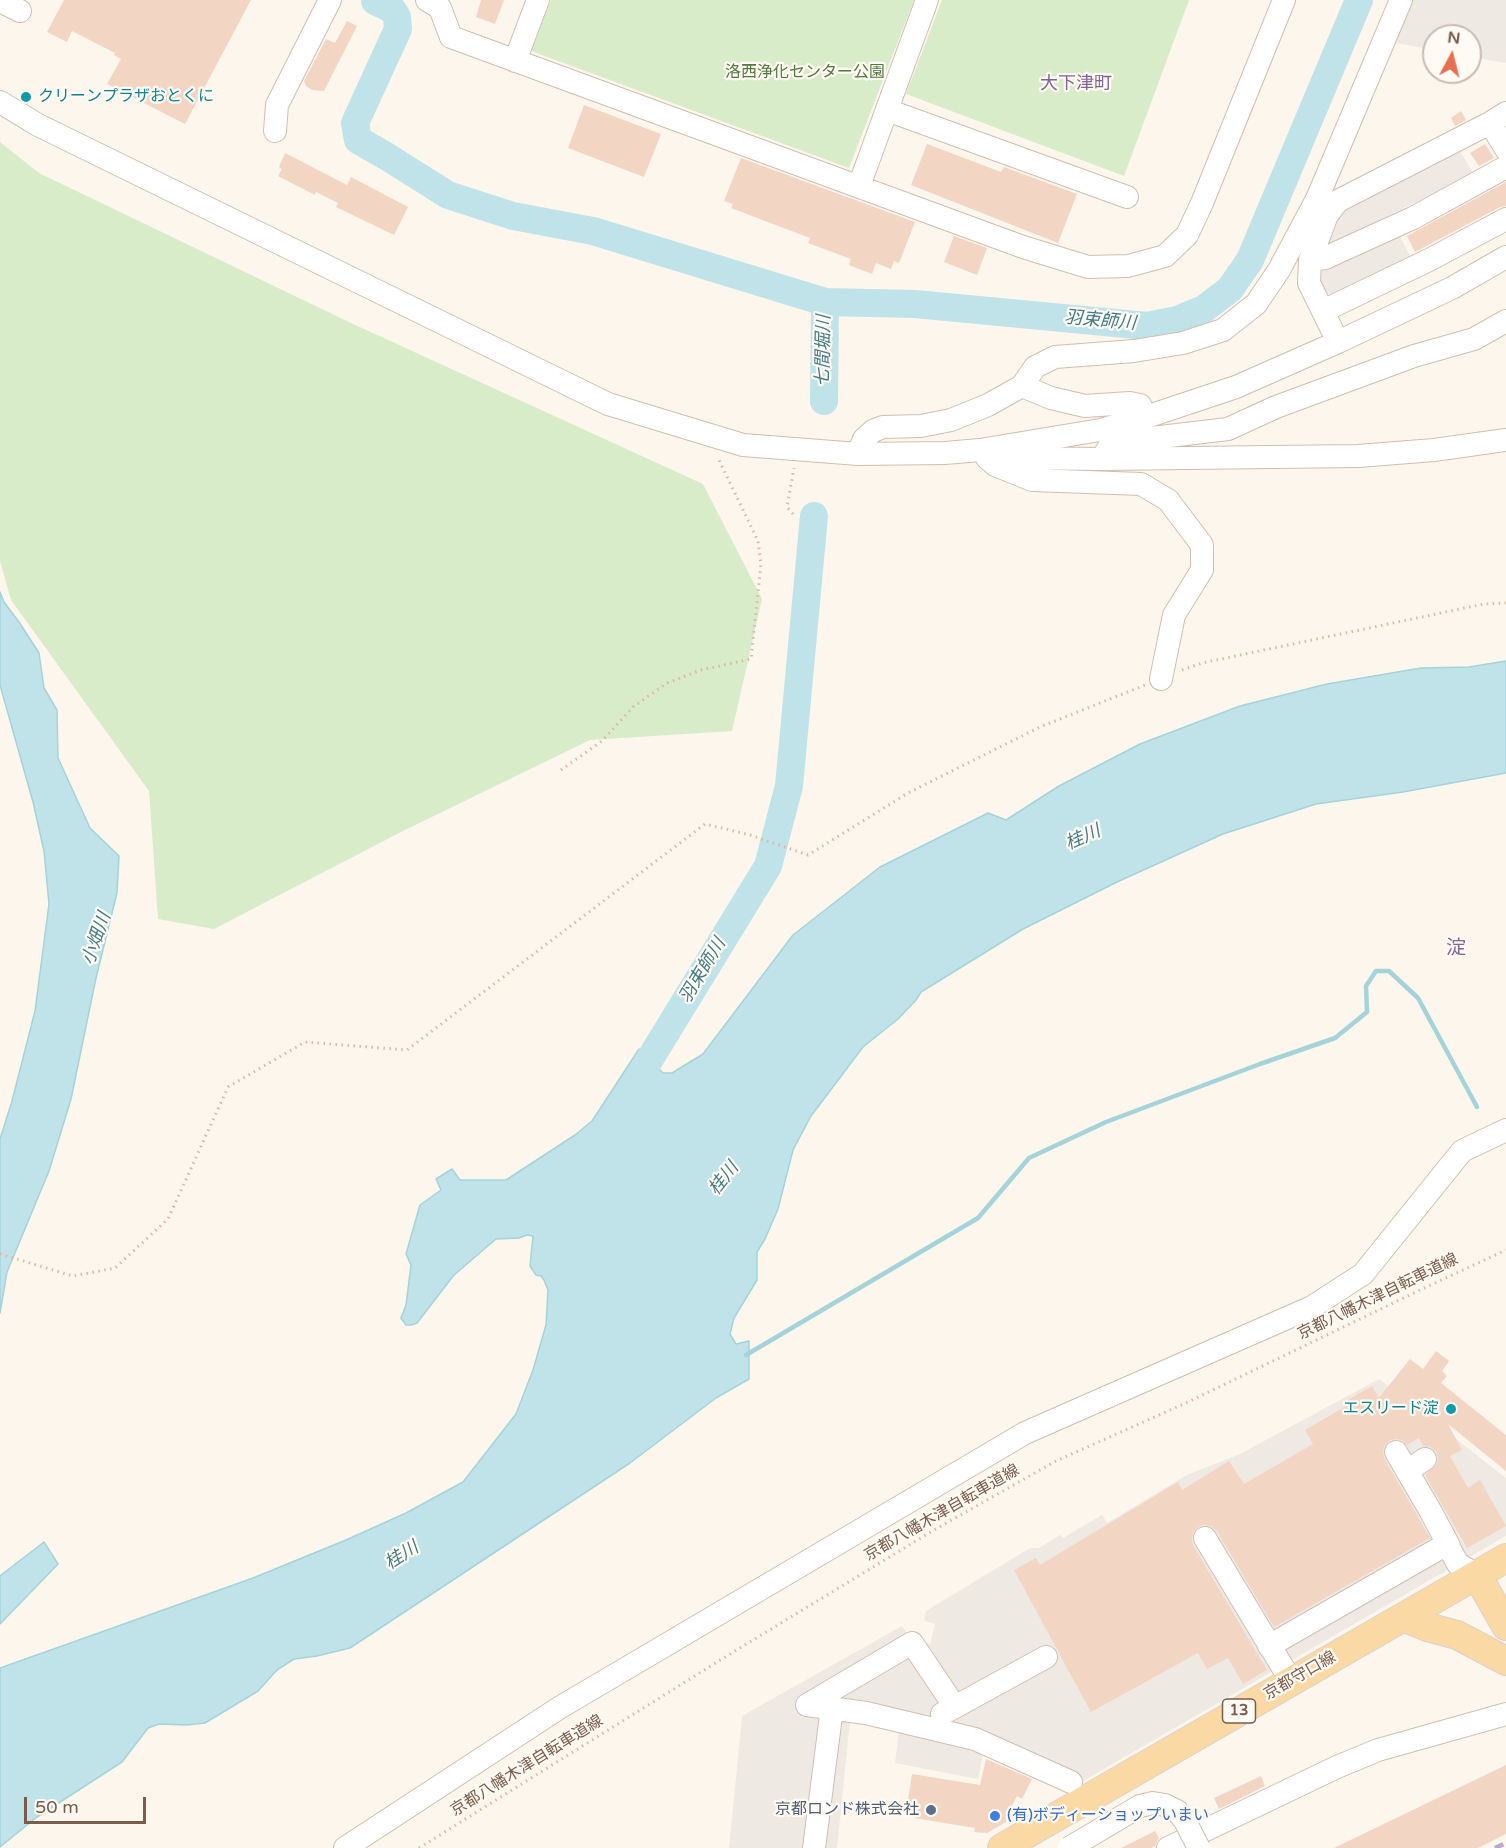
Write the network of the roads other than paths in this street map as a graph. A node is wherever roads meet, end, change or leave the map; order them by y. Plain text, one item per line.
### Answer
1 (330, 0) edge
2 (427, 0) edge
3 (538, 0) edge
4 (927, 0) edge
5 (1284, 0) edge
6 (1401, 0) edge
7 (0, 1) edge
8 (20, 11) dead end
9 (515, 61) junction
10 (0, 102) edge
11 (887, 110) junction
12 (1498, 118) edge
13 (275, 130) dead end
14 (1506, 149) edge
15 (1506, 167) edge
16 (859, 186) junction
17 (1128, 197) dead end
18 (1506, 219) edge
19 (1506, 257) edge
20 (1310, 260) junction
21 (1323, 311) junction
22 (1506, 321) edge
23 (1338, 342) junction
24 (1022, 386) junction
25 (1146, 417) junction
26 (1506, 440) edge
27 (980, 450) junction
28 (858, 454) junction
29 (1103, 459) junction
30 (1161, 679) road end
31 (1506, 1130) edge
32 (1409, 1460) dead end
33 (1204, 1538) dead end
34 (1449, 1546) junction
35 (1506, 1558) edge
36 (1477, 1575) junction
37 (1403, 1617) junction
38 (1506, 1626) edge
39 (1269, 1646) junction
40 (1046, 1656) dead end
41 (1506, 1661) edge
42 (1291, 1681) junction
43 (955, 1707) junction
44 (832, 1708) junction
45 (1506, 1714) edge
46 (920, 1726) junction
47 (1071, 1782) dead end
48 (345, 1848) edge
49 (814, 1848) edge
50 (1002, 1848) edge
51 (1069, 1848) edge
52 (1168, 1848) edge
53 (1199, 1848) edge

1 - 13 street
2 - 9 street
3 - 9 street
4 - 11 street
5 - 16 street
6 - 24 street
7 - 8 street
9 - 16 street
10 - 28 street
11 - 16 street
11 - 17 street
12 - 14 street
12 - 20 street
15 - 20 street
18 - 21 street
19 - 23 street
20 - 21 street
21 - 23 street
22 - 29 street
23 - 25 street
24 - 25 street
24 - 28 street
25 - 27 street
26 - 29 street
27 - 28 street
27 - 29 street
27 - 30 street
31 - 48 street
32 - 34 street
33 - 39 street
34 - 36 street
34 - 39 street
35 - 36 main road, 京都守口線 / 13
36 - 37 main road, 京都守口線 / 13
36 - 38 main road
37 - 41 main road
37 - 42 main road, 京都守口線 / 13
39 - 42 street
40 - 43 street
42 - 50 main road, 京都守口線 / 13
43 - 44 street
43 - 46 street
44 - 46 street
44 - 49 street
45 - 52 street
46 - 47 street
51 - 53 street, bridge

